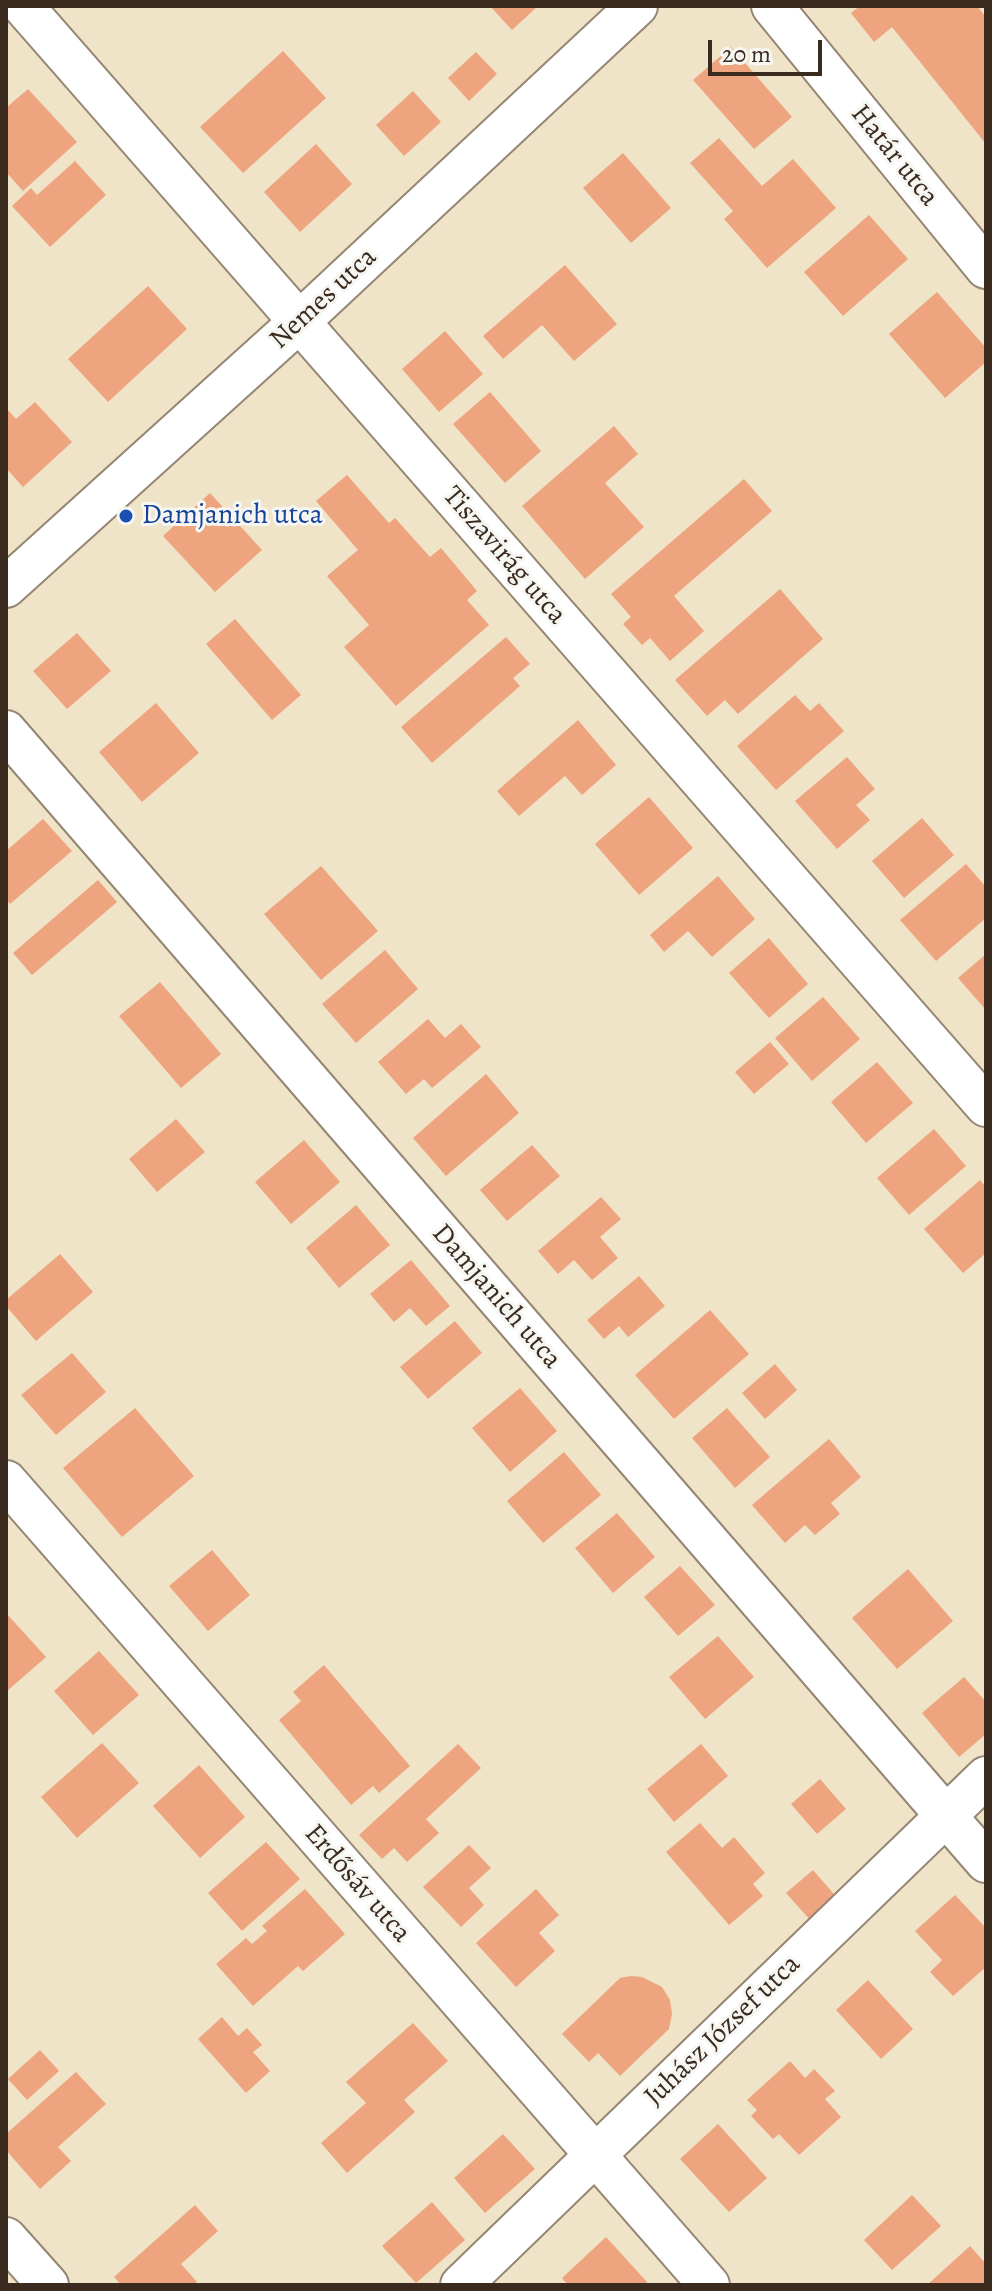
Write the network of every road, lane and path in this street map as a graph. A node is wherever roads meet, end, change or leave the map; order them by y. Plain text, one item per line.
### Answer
1 (23, 6) edge
2 (637, 6) edge
3 (772, 6) edge
4 (986, 268) edge
5 (299, 322) junction
6 (6, 587) edge
7 (6, 731) edge
8 (986, 1106) edge
9 (6, 1481) edge
10 (986, 1777) edge
11 (946, 1817) junction
12 (986, 1862) edge
13 (594, 2156) junction
14 (6, 2238) edge
15 (48, 2285) edge
16 (461, 2285) edge
17 (709, 2285) edge

1 - 5 street, Tiszavirág utca
2 - 5 street, Nemes utca
3 - 4 street, Határ utca
5 - 6 street, Nemes utca
5 - 8 street, Tiszavirág utca
7 - 11 street, Damjanich utca
9 - 13 street, Erdősáv utca
10 - 11 street, Juhász József utca
11 - 12 street, Damjanich utca
11 - 13 street, Juhász József utca
13 - 16 street, Juhász József utca
13 - 17 street, Erdősáv utca
14 - 15 street

